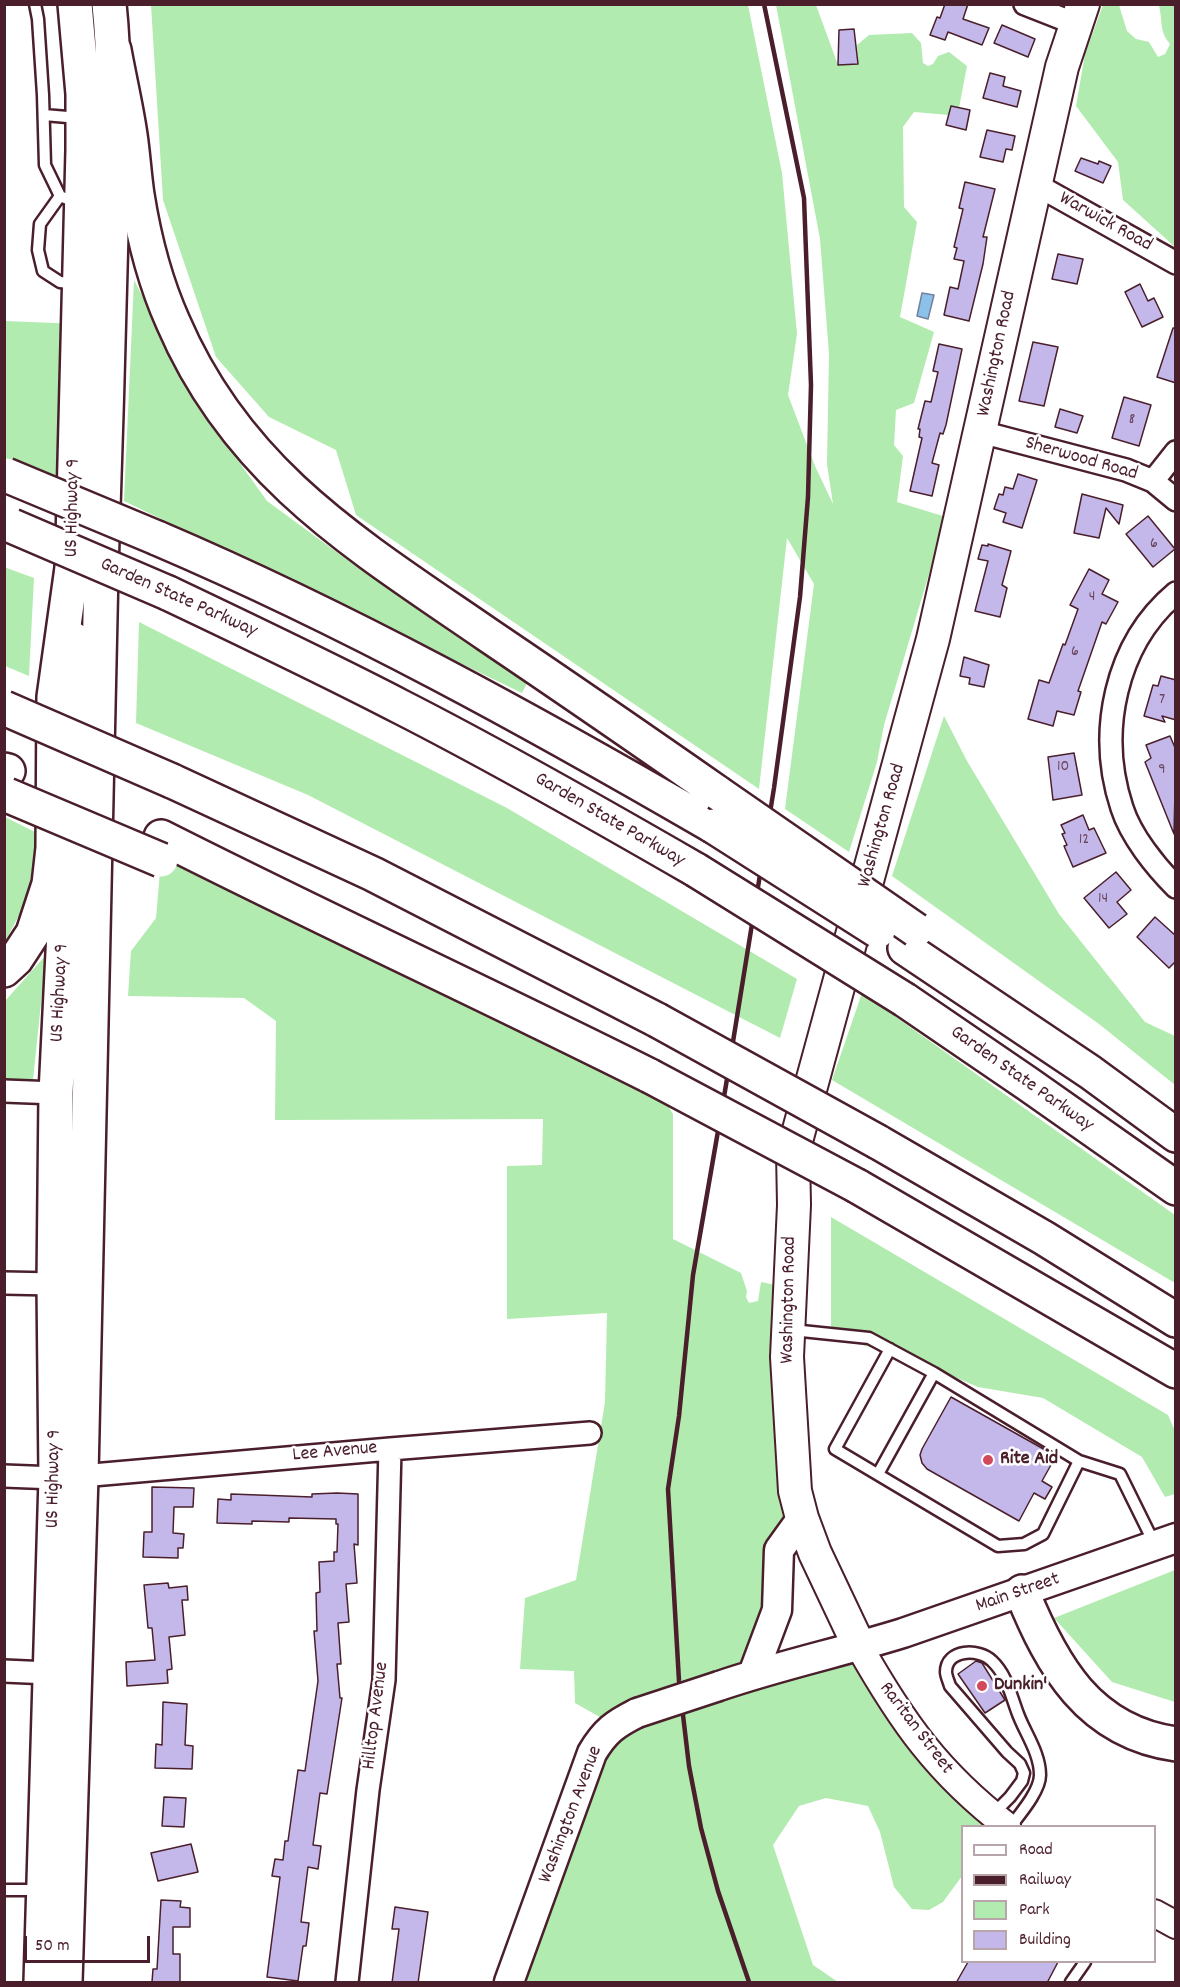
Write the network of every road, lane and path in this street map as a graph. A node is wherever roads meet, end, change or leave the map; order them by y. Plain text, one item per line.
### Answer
1 (35, 4) edge
2 (75, 4) edge
3 (109, 4) edge
4 (1025, 4) edge
5 (1080, 14) edge
6 (114, 50) junction
7 (44, 115) junction
8 (83, 119) junction
9 (1035, 184) junction
10 (71, 201) junction
11 (1176, 263) edge
12 (80, 284) junction
13 (981, 432) junction
14 (1176, 452) edge
15 (5, 474) edge
16 (1153, 481) junction
17 (1176, 500) edge
18 (8, 524) edge
19 (72, 568) junction
20 (1176, 593) edge
21 (4, 708) edge
22 (6, 782) edge
23 (1176, 887) edge
24 (910, 939) junction
25 (4, 970) edge
26 (4, 1092) edge
27 (56, 1093) junction
28 (1176, 1136) edge
29 (1176, 1188) edge
30 (4, 1283) edge
31 (54, 1284) junction
32 (1176, 1320) edge
33 (788, 1329) junction
34 (890, 1349) junction
35 (1176, 1371) edge
36 (934, 1373) junction
37 (591, 1433) dead end
38 (390, 1449) junction
39 (1079, 1461) junction
40 (878, 1474) junction
41 (4, 1476) edge
42 (68, 1477) junction
43 (801, 1518) junction
44 (1165, 1542) edge
45 (1022, 1592) junction
46 (859, 1647) junction
47 (4, 1671) edge
48 (49, 1673) junction
49 (753, 1674) junction
50 (1176, 1744) edge
51 (1001, 1823) edge
52 (4, 1890) edge
53 (44, 1890) junction
54 (1156, 1907) edge
55 (1176, 1911) edge
56 (1156, 1914) edge
57 (1176, 1925) edge
58 (1083, 1963) edge
59 (40, 1983) edge
60 (65, 1983) edge
61 (347, 1983) edge
62 (509, 1983) edge
63 (1071, 1983) edge

1 - 7 lane
2 - 8 highway, US Highway 9
3 - 6 highway, US Highway 9
4 - 5 street
5 - 9 main road, Washington Road
6 - 24 highway, bridge
6 - 42 highway, US Highway 9
7 - 8 lane
7 - 10 lane
8 - 10 highway, US Highway 9
9 - 11 street, Warwick Road
9 - 13 main road, Washington Road
10 - 12 highway, US Highway 9
10 - 12 lane
12 - 19 highway, US Highway 9
13 - 16 street, Sherwood Road
13 - 33 main road, Washington Road
14 - 16 street
15 - 24 highway, bridge
16 - 17 street, Sherwood Road
18 - 29 highway, Garden State Parkway, bridge
19 - 25 highway
19 - 27 highway, US Highway 9
20 - 23 street
21 - 32 highway, bridge
22 - 35 highway, bridge
24 - 28 highway
26 - 27 street
27 - 31 highway, US Highway 9
30 - 31 street
31 - 42 highway, US Highway 9
33 - 34 lane
33 - 43 main road, Washington Road
34 - 36 lane
34 - 40 lane
36 - 39 lane
36 - 40 lane
37 - 38 street, Lee Avenue
38 - 42 street, Lee Avenue
38 - 61 street, Hilltop Avenue
39 - 40 lane
39 - 44 lane
41 - 42 street, Lee Avenue
42 - 48 highway, US Highway 9
42 - 60 highway, US Highway 9
43 - 46 main road, Washington Road
43 - 49 main road
44 - 45 main road, Main Street
45 - 46 main road, Main Street
45 - 50 highway
46 - 49 main road, Washington Avenue
46 - 51 street, Raritan Street
47 - 48 street
48 - 53 highway, US Highway 9
49 - 62 main road, Washington Avenue, bridge
51 - 51 lane
52 - 53 lane
53 - 59 highway, US Highway 9
54 - 55 lane
56 - 57 street
58 - 63 lane

